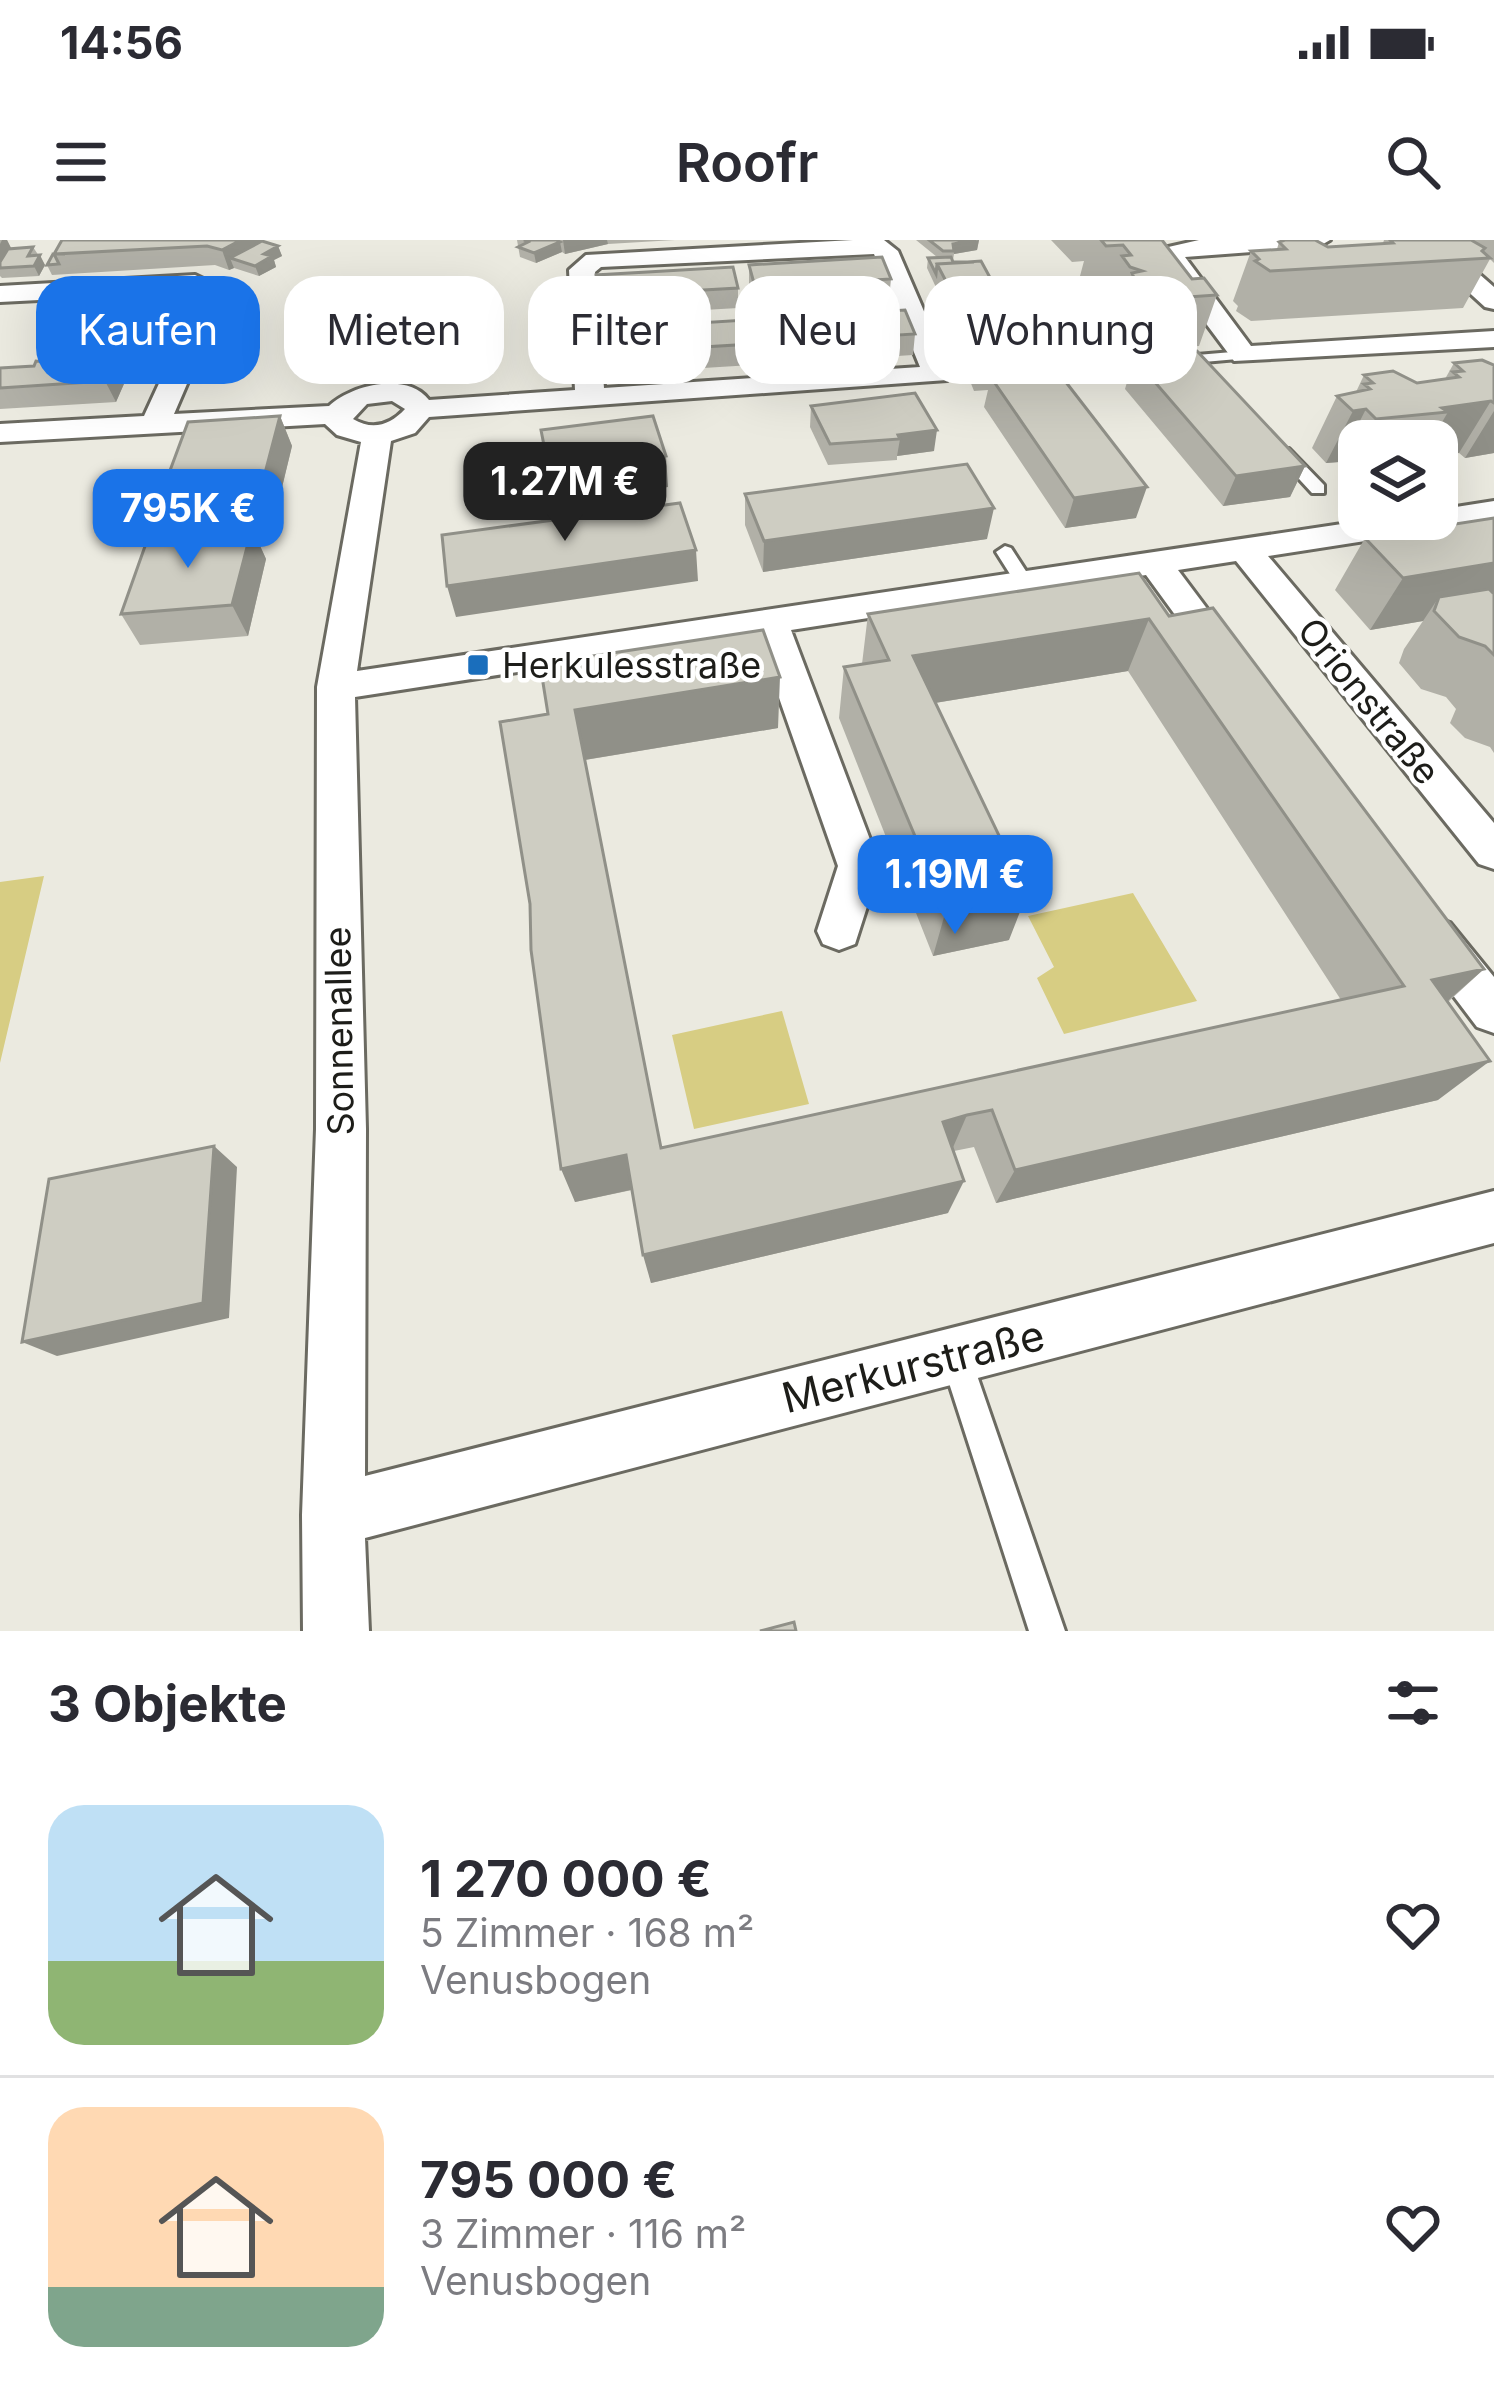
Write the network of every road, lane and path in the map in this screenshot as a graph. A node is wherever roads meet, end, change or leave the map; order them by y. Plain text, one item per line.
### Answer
1 (1318, 240) edge
2 (1411, 240) edge
3 (0, 295) edge
4 (1494, 301) edge
5 (1494, 339) edge
6 (924, 343) edge
7 (1244, 355) junction
8 (1197, 366) edge
9 (924, 375) edge
10 (590, 398) junction
11 (420, 409) junction
12 (338, 414) junction
13 (155, 424) junction
14 (0, 433) edge
15 (377, 435) junction
16 (1270, 438) edge
17 (1318, 489) dead end
18 (1494, 511) edge
19 (1245, 550) junction
20 (1155, 563) junction
21 (770, 622) junction
22 (335, 687) junction
23 (1257, 700) edge
24 (1494, 852) edge
25 (1409, 902) edge
26 (839, 931) dead end
27 (1494, 1012) edge
28 (1494, 1217) edge
29 (955, 1355) junction
30 (333, 1515) junction
31 (336, 1631) edge
32 (1047, 1631) edge

1 - 7 street
2 - 4 street
3 - 13 street
5 - 7 street
6 - 10 street
7 - 8 lane
9 - 10 street
10 - 11 street
11 - 12 street
11 - 15 street
12 - 13 street
12 - 15 street
13 - 14 street
15 - 22 street, Sonnenallee
16 - 17 lane
18 - 19 street
19 - 20 street
19 - 24 street, Orionstraße
20 - 21 street
20 - 23 street
21 - 22 street
21 - 26 street
22 - 30 street, Sonnenallee
25 - 27 street
28 - 29 street, Merkurstraße
29 - 30 street, Merkurstraße
29 - 32 lane
30 - 31 street, Sonnenallee

